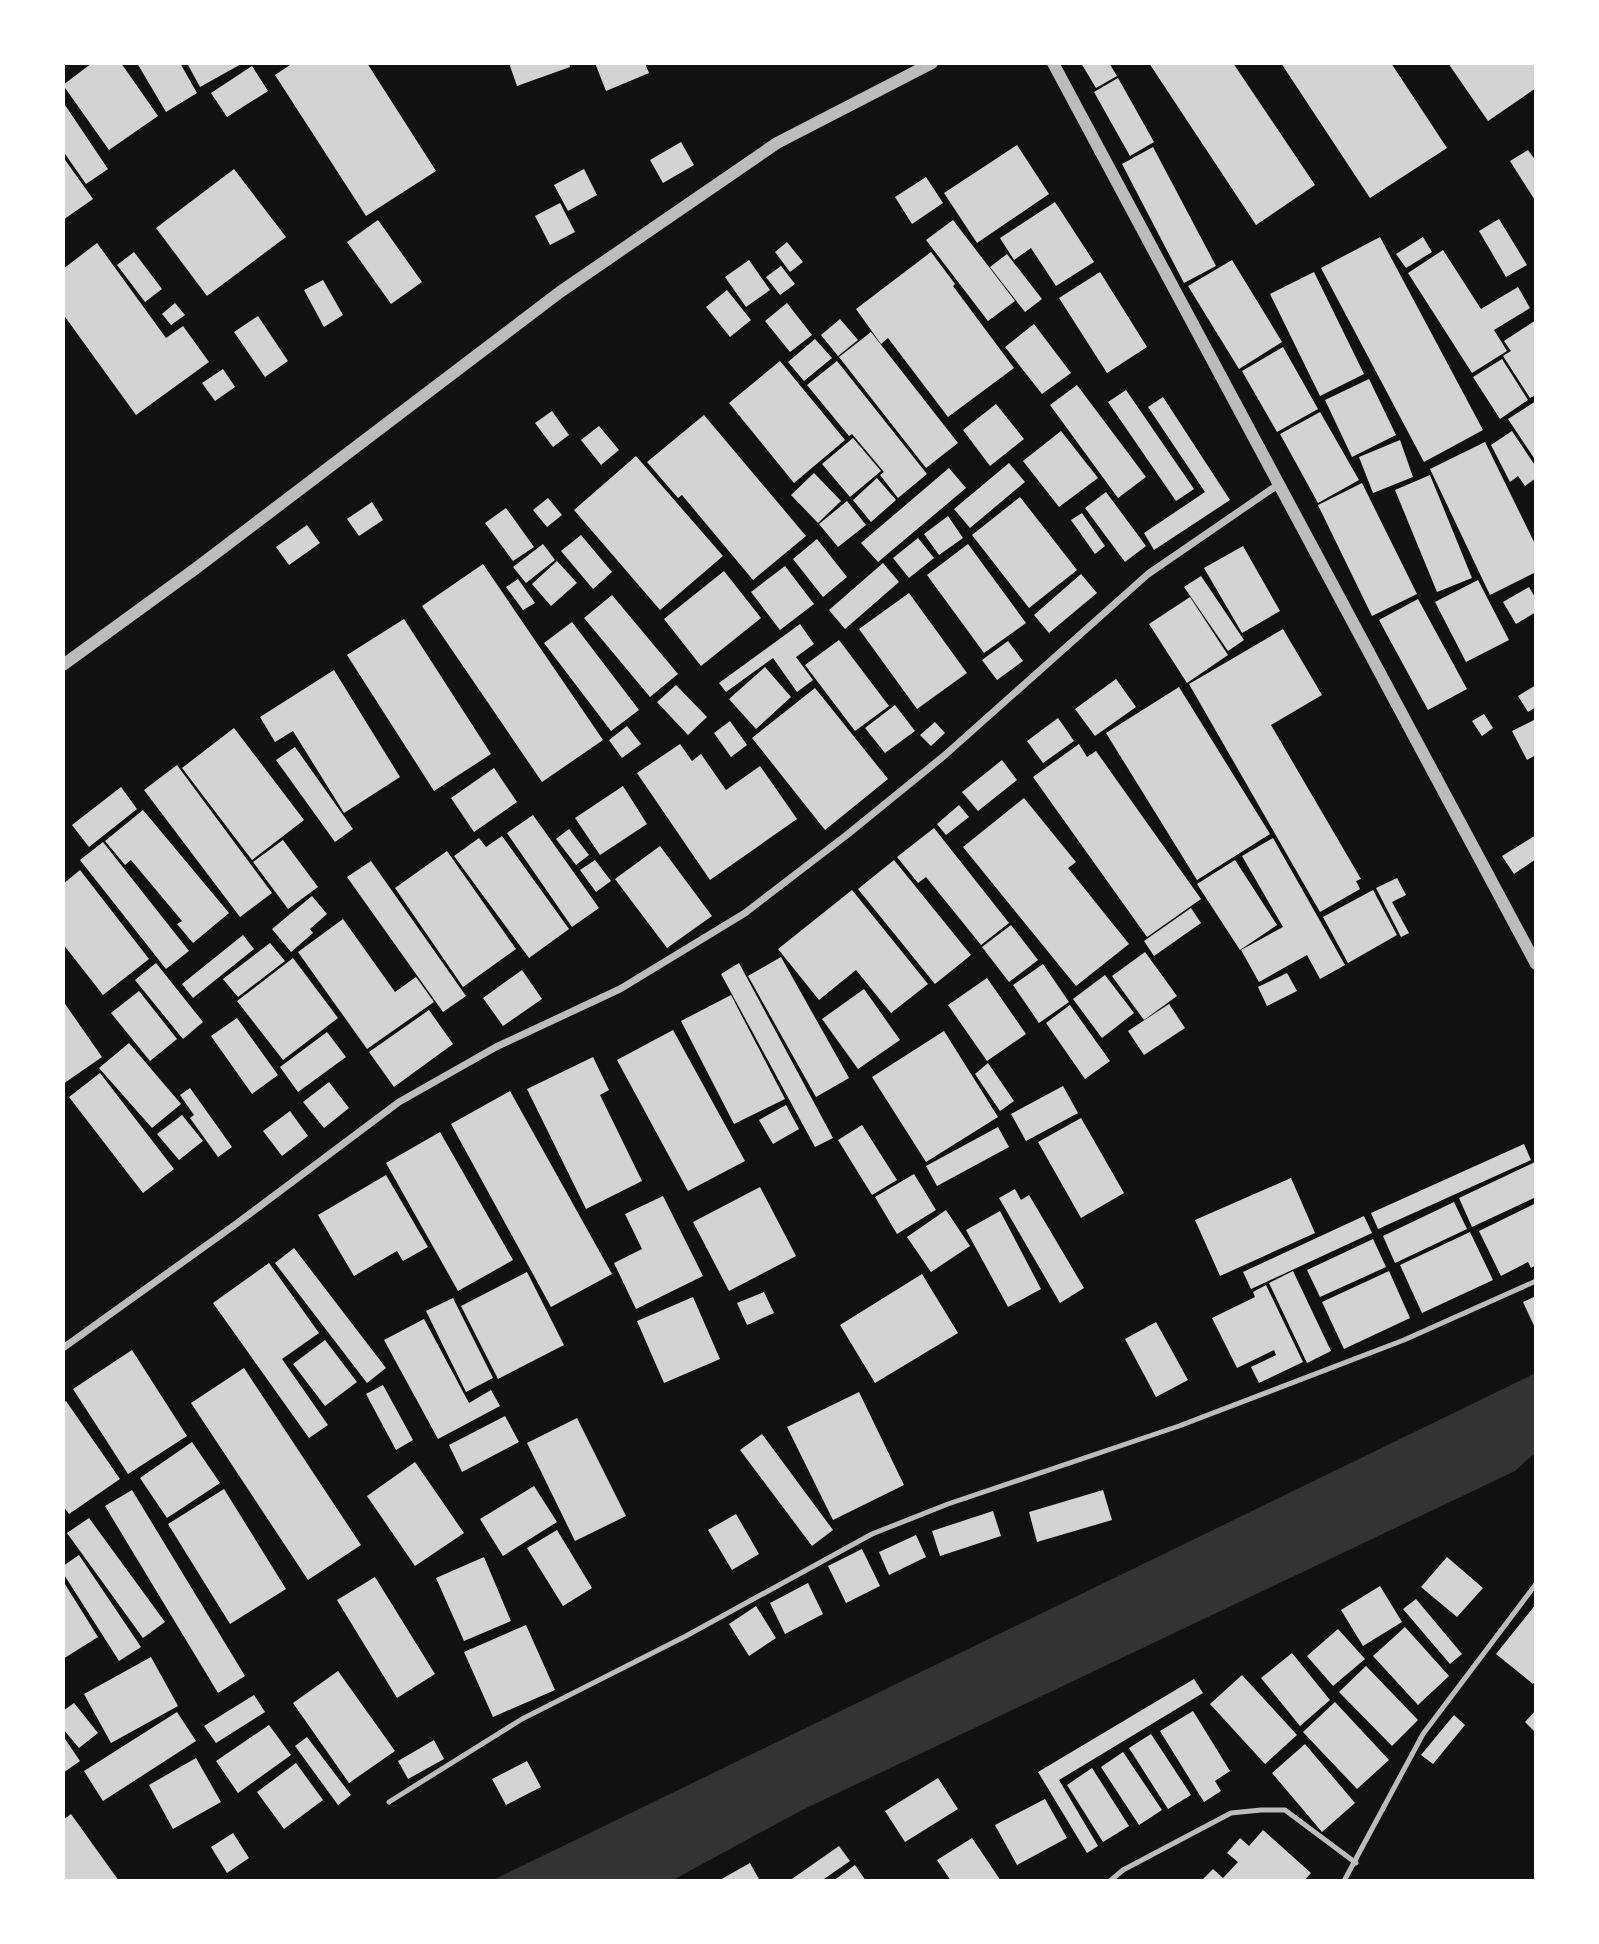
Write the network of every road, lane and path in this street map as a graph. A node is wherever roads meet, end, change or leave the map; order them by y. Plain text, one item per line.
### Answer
1 (932, 63) edge
2 (1053, 63) edge
3 (1279, 484) junction
4 (63, 665) edge
5 (1536, 964) edge
6 (1536, 1281) edge
7 (63, 1348) edge
8 (1536, 1584) edge
9 (389, 1802) dead end
10 (1356, 1863) junction
11 (1110, 1881) edge
12 (1344, 1881) edge

1 - 4 street
2 - 3 street
3 - 5 street
3 - 7 street
6 - 9 lane
8 - 10 lane
10 - 11 lane
10 - 12 lane

